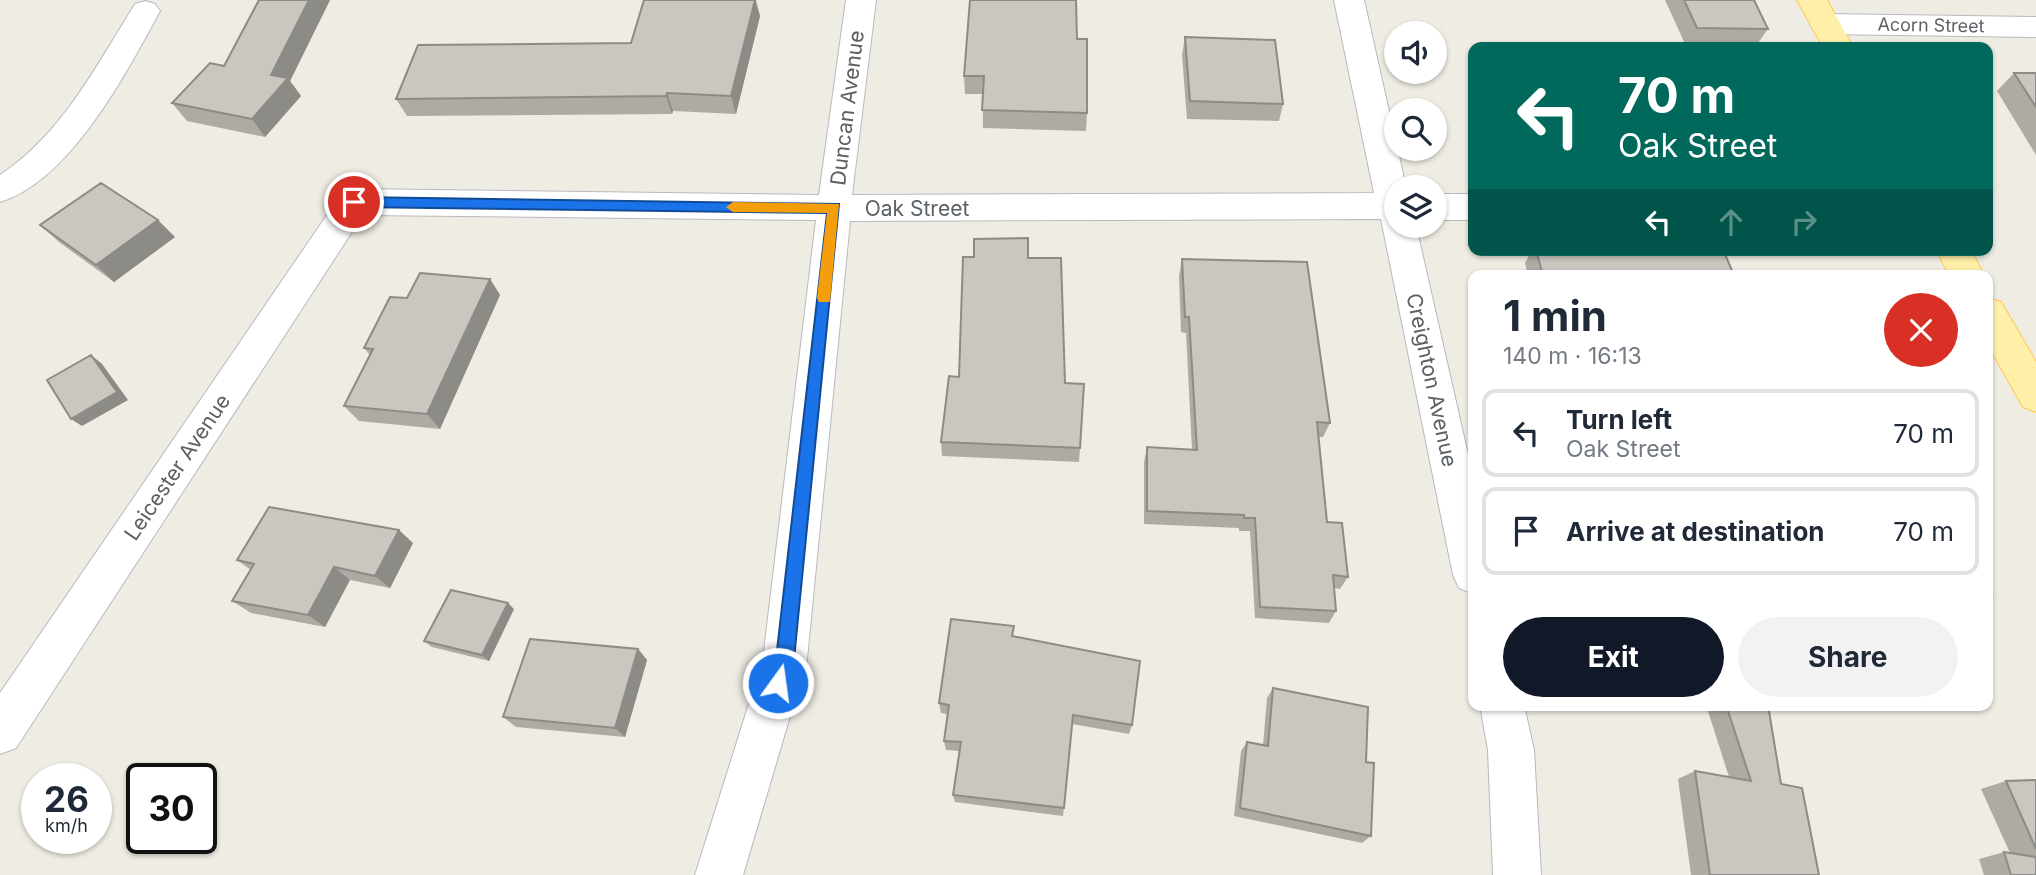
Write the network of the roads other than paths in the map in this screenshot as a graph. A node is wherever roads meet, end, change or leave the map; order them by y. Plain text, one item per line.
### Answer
1 (861, 0) edge
2 (1349, 0) edge
3 (145, 11) dead end
4 (1825, 24) edge
5 (2036, 27) edge
6 (1387, 175) edge
7 (0, 190) edge
8 (354, 202) joint
9 (1447, 207) edge
10 (1468, 207) edge
11 (834, 208) junction
12 (1384, 214) edge
13 (1401, 238) edge
14 (1993, 321) edge
15 (2036, 396) edge
16 (1468, 547) edge
17 (1503, 711) edge
18 (0, 732) edge
19 (719, 875) edge
20 (1517, 875) edge

1 - 11 street, Duncan Avenue
2 - 6 street, Creighton Avenue
3 - 7 street
4 - 5 street, Acorn Street
8 - 11 street, Oak Street
8 - 18 street, Leicester Avenue
9 - 10 street
11 - 12 street, Oak Street
11 - 19 street, Duncan Avenue
13 - 16 street, Creighton Avenue
14 - 15 main road
17 - 20 street

